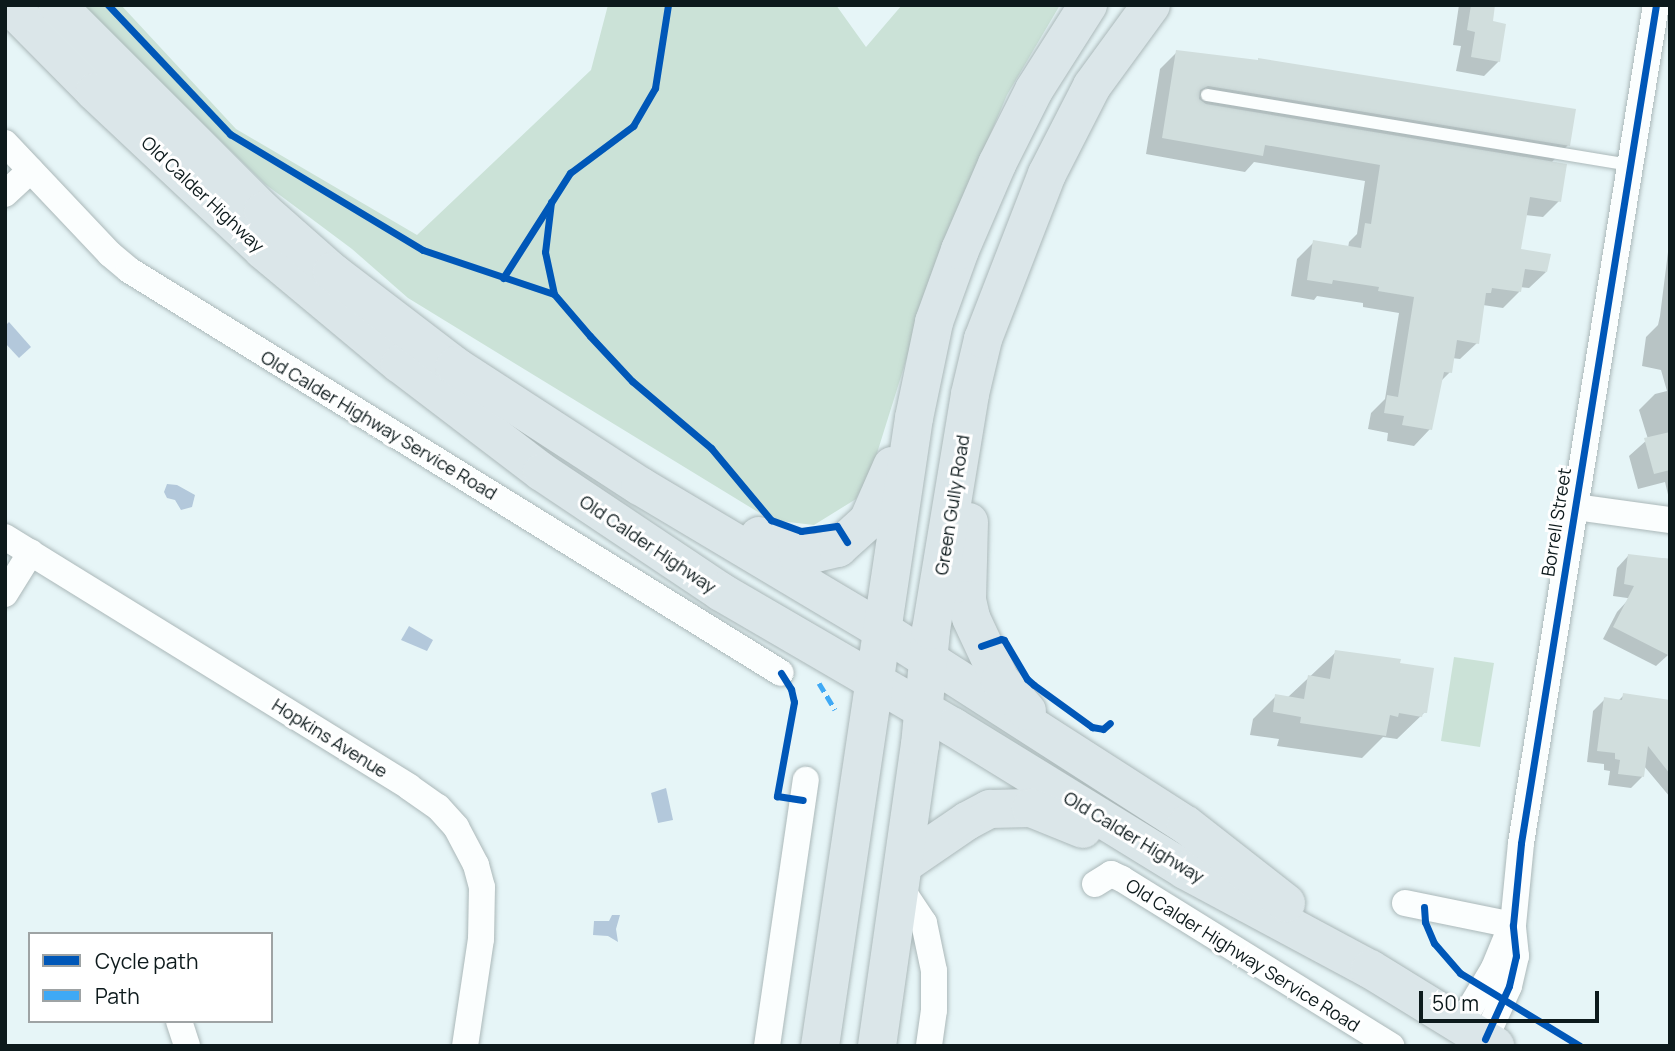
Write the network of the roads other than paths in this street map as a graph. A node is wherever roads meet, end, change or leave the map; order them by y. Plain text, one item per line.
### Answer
1 (9, 5) edge
2 (57, 5) edge
3 (1088, 5) edge
4 (1151, 5) edge
5 (1656, 5) edge
6 (1207, 95) dead end
7 (5, 143) edge
8 (1629, 165) junction
9 (31, 170) junction
10 (5, 194) edge
11 (454, 366) junction
12 (925, 368) junction
13 (970, 394) junction
14 (1575, 507) junction
15 (1670, 520) edge
16 (5, 537) edge
17 (31, 552) junction
18 (5, 594) edge
19 (882, 630) junction
20 (927, 659) junction
21 (781, 673) dead end
22 (874, 681) junction
23 (923, 711) junction
24 (1050, 738) junction
25 (806, 780) dead end
26 (1185, 870) junction
27 (902, 876) junction
28 (1095, 884) dead end
29 (1405, 903) dead end
30 (1513, 925) junction
31 (1370, 969) junction
32 (180, 1023) edge
33 (1480, 1037) edge
34 (187, 1046) edge
35 (465, 1046) edge
36 (767, 1046) edge
37 (820, 1046) edge
38 (877, 1046) edge
39 (929, 1046) edge
40 (1391, 1046) edge

1 - 22 main road, Old Calder Highway
2 - 11 main road, Old Calder Highway
3 - 12 main road
4 - 13 main road, Green Gully Road
5 - 8 street, Borrell Street
6 - 8 lane
7 - 9 street, Old Calder Highway Service Road
8 - 14 street, Borrell Street
9 - 10 street
9 - 21 street, Old Calder Highway Service Road
11 - 12 main road
11 - 19 main road, Old Calder Highway
12 - 19 main road
13 - 20 main road, Green Gully Road
13 - 24 main road
14 - 15 street
14 - 30 street, Borrell Street
16 - 17 street, Hopkins Avenue
17 - 18 street
17 - 35 street, Hopkins Avenue
19 - 20 main road, Old Calder Highway
19 - 22 main road
20 - 23 main road, Green Gully Road
20 - 24 main road, Old Calder Highway
22 - 23 main road, Old Calder Highway
22 - 37 main road
23 - 26 main road, Old Calder Highway
23 - 27 main road, Green Gully Road
24 - 31 main road, Old Calder Highway
25 - 36 street
26 - 27 main road
26 - 31 main road, Old Calder Highway
27 - 38 main road, Green Gully Road
27 - 39 street
28 - 40 street, Old Calder Highway Service Road
29 - 30 street
30 - 33 street, Borrell Street
31 - 33 main road, Old Calder Highway
32 - 34 street

